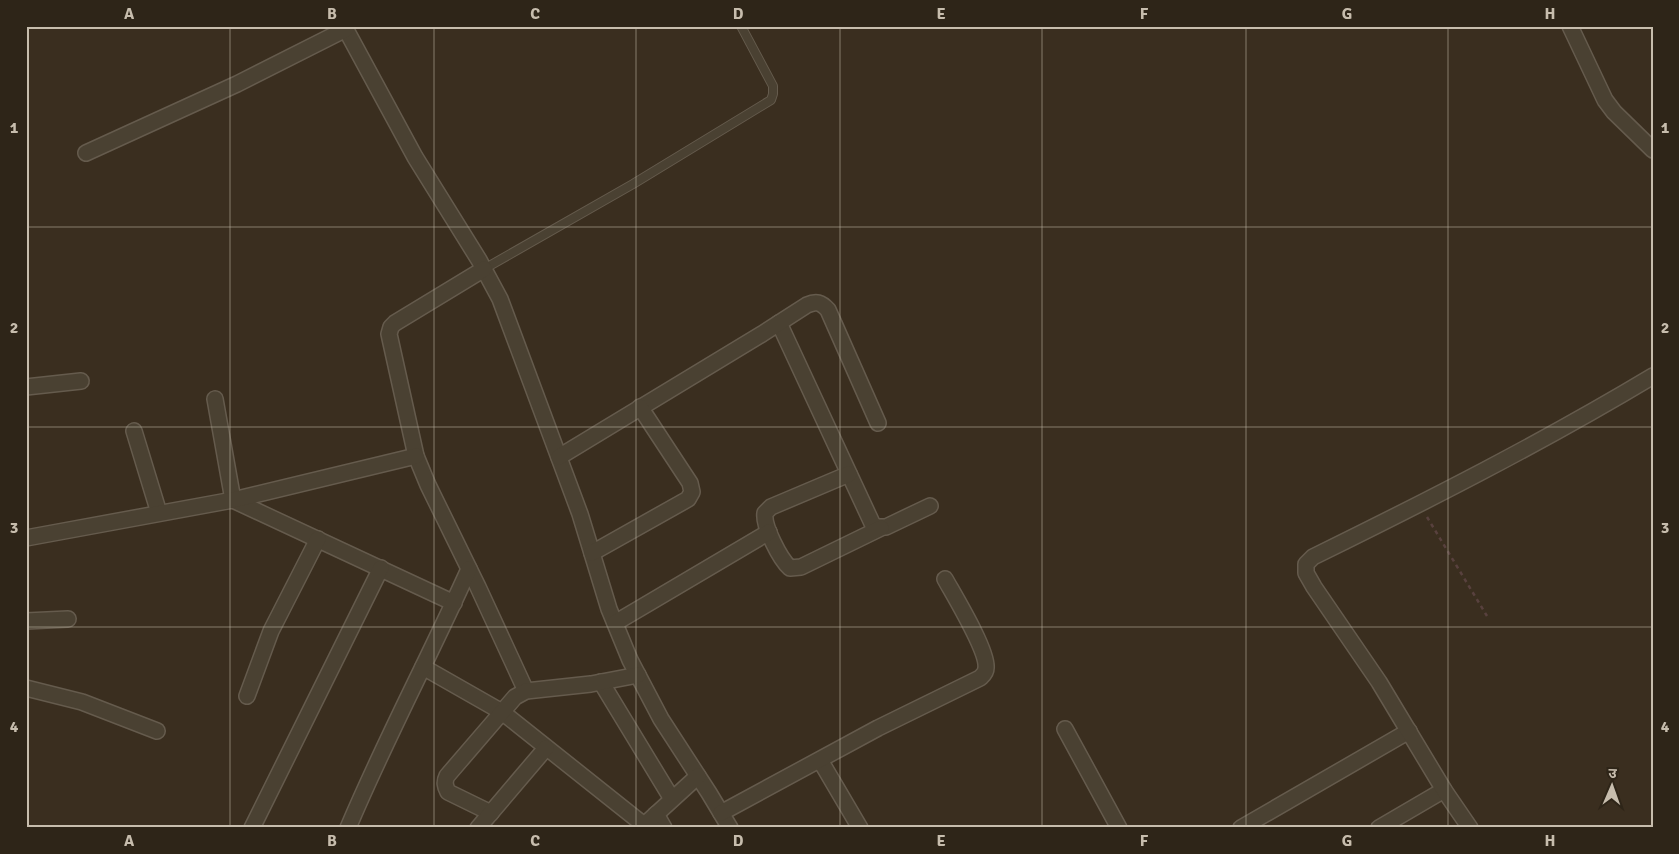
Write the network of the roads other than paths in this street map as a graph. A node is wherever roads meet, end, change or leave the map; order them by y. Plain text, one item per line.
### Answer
1 (741, 26) edge
2 (1570, 26) edge
3 (345, 27) edge
4 (1653, 150) edge
5 (86, 154) dead end
6 (484, 269) junction
7 (779, 324) junction
8 (1653, 376) edge
9 (80, 381) dead end
10 (26, 387) edge
11 (216, 398) dead end
12 (640, 407) junction
13 (878, 423) dead end
14 (134, 431) dead end
15 (416, 456) junction
16 (559, 457) junction
17 (849, 474) junction
18 (233, 500) junction
19 (930, 506) dead end
20 (159, 513) junction
21 (881, 528) junction
22 (769, 532) junction
23 (26, 538) edge
24 (318, 540) junction
25 (592, 553) junction
26 (381, 568) junction
27 (469, 569) junction
28 (945, 579) dead end
29 (454, 603) junction
30 (68, 618) dead end
31 (26, 621) edge
32 (615, 623) junction
33 (423, 667) junction
34 (638, 675) junction
35 (601, 682) junction
36 (26, 688) edge
37 (526, 691) junction
38 (247, 696) dead end
39 (502, 712) junction
40 (1065, 729) dead end
41 (157, 730) dead end
42 (1409, 731) junction
43 (546, 748) junction
44 (820, 760) junction
45 (698, 776) junction
46 (1444, 790) junction
47 (672, 799) junction
48 (491, 813) junction
49 (656, 814) junction
50 (721, 814) junction
51 (351, 826) edge
52 (642, 826) edge
53 (1117, 827) edge
54 (252, 828) edge
55 (478, 828) edge
56 (664, 828) edge
57 (730, 828) edge
58 (860, 828) edge
59 (1241, 828) edge
60 (1379, 828) edge
61 (1470, 828) edge

1 - 6 lane
2 - 4 street
3 - 5 street
3 - 6 street
6 - 15 street
6 - 16 street
7 - 12 street
7 - 13 street
7 - 17 street
8 - 42 street
9 - 10 street
11 - 18 street
12 - 16 street
12 - 25 street
14 - 20 street
15 - 18 street
15 - 27 street
16 - 25 street
17 - 21 street
17 - 22 street
18 - 20 street
18 - 24 street
19 - 21 street
20 - 23 street
21 - 22 street
22 - 32 street
24 - 26 street
24 - 38 street
25 - 32 street
26 - 29 street
26 - 54 street
27 - 29 street
27 - 37 street
28 - 44 street
29 - 33 street
30 - 31 street
32 - 34 street
33 - 39 street
33 - 51 street
34 - 35 street
34 - 45 street
35 - 37 street
35 - 47 street
36 - 41 street
37 - 39 street
39 - 43 street
39 - 48 street
40 - 53 street
42 - 46 street
42 - 59 street
43 - 48 street
43 - 52 street
44 - 50 street
44 - 58 street
45 - 47 street
45 - 50 street
46 - 60 street
46 - 61 street
47 - 49 street
48 - 55 street
49 - 52 street
49 - 56 street
50 - 57 street

